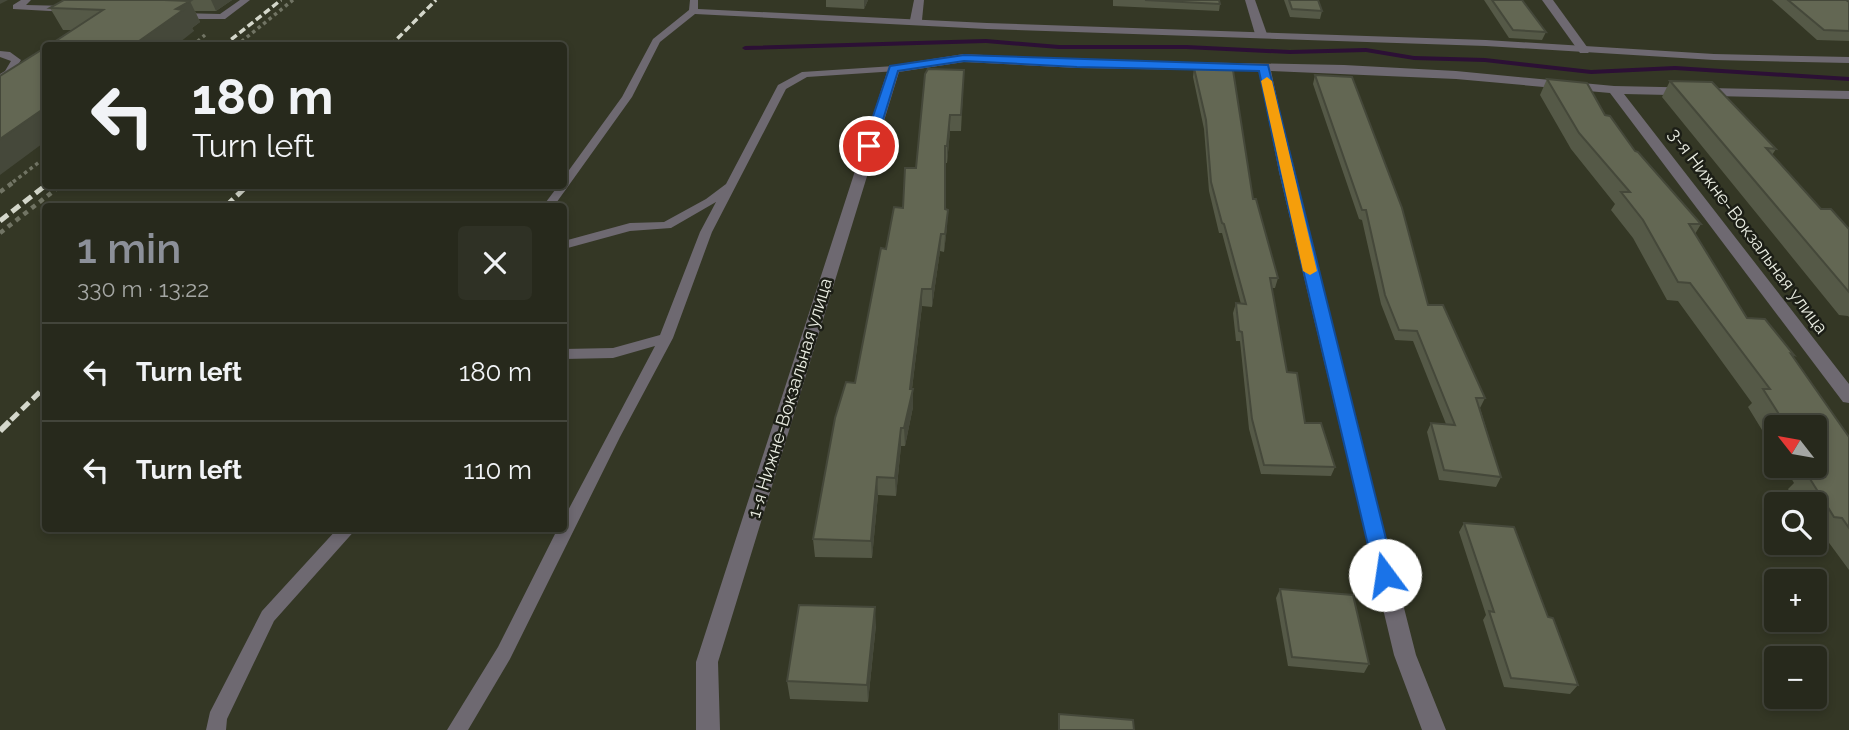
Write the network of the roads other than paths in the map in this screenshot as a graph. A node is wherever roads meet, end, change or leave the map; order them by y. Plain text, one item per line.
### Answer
1 (27, 0) edge
2 (246, 0) edge
3 (919, 0) edge
4 (1250, 0) edge
5 (1548, 0) edge
6 (693, 6) edge
7 (70, 9) edge
8 (167, 15) edge
9 (916, 20) junction
10 (1261, 34) junction
11 (1584, 51) junction
12 (0, 54) edge
13 (1849, 60) edge
14 (1264, 68) junction
15 (894, 69) junction
16 (0, 78) edge
17 (1614, 90) junction
18 (1849, 95) edge
19 (567, 180) edge
20 (732, 183) junction
21 (567, 244) edge
22 (666, 338) junction
23 (567, 354) edge
24 (1849, 397) edge
25 (567, 527) edge
26 (345, 532) edge
27 (564, 532) edge
28 (216, 730) edge
29 (457, 730) edge
30 (708, 730) edge
31 (1434, 730) edge

1 - 7 lane
2 - 8 lane
3 - 9 street
4 - 10 street
5 - 11 street
6 - 9 lane
6 - 19 lane
9 - 10 lane
10 - 11 lane
11 - 13 lane
12 - 16 lane
14 - 15 street
14 - 17 street
14 - 31 street
15 - 20 lane
15 - 30 street, 1-я Нижне-Вокзальная улица
17 - 18 street
17 - 24 street, 3-я Нижне-Вокзальная улица
20 - 21 lane
20 - 22 lane
22 - 23 lane
22 - 25 lane
26 - 28 lane
27 - 29 lane

